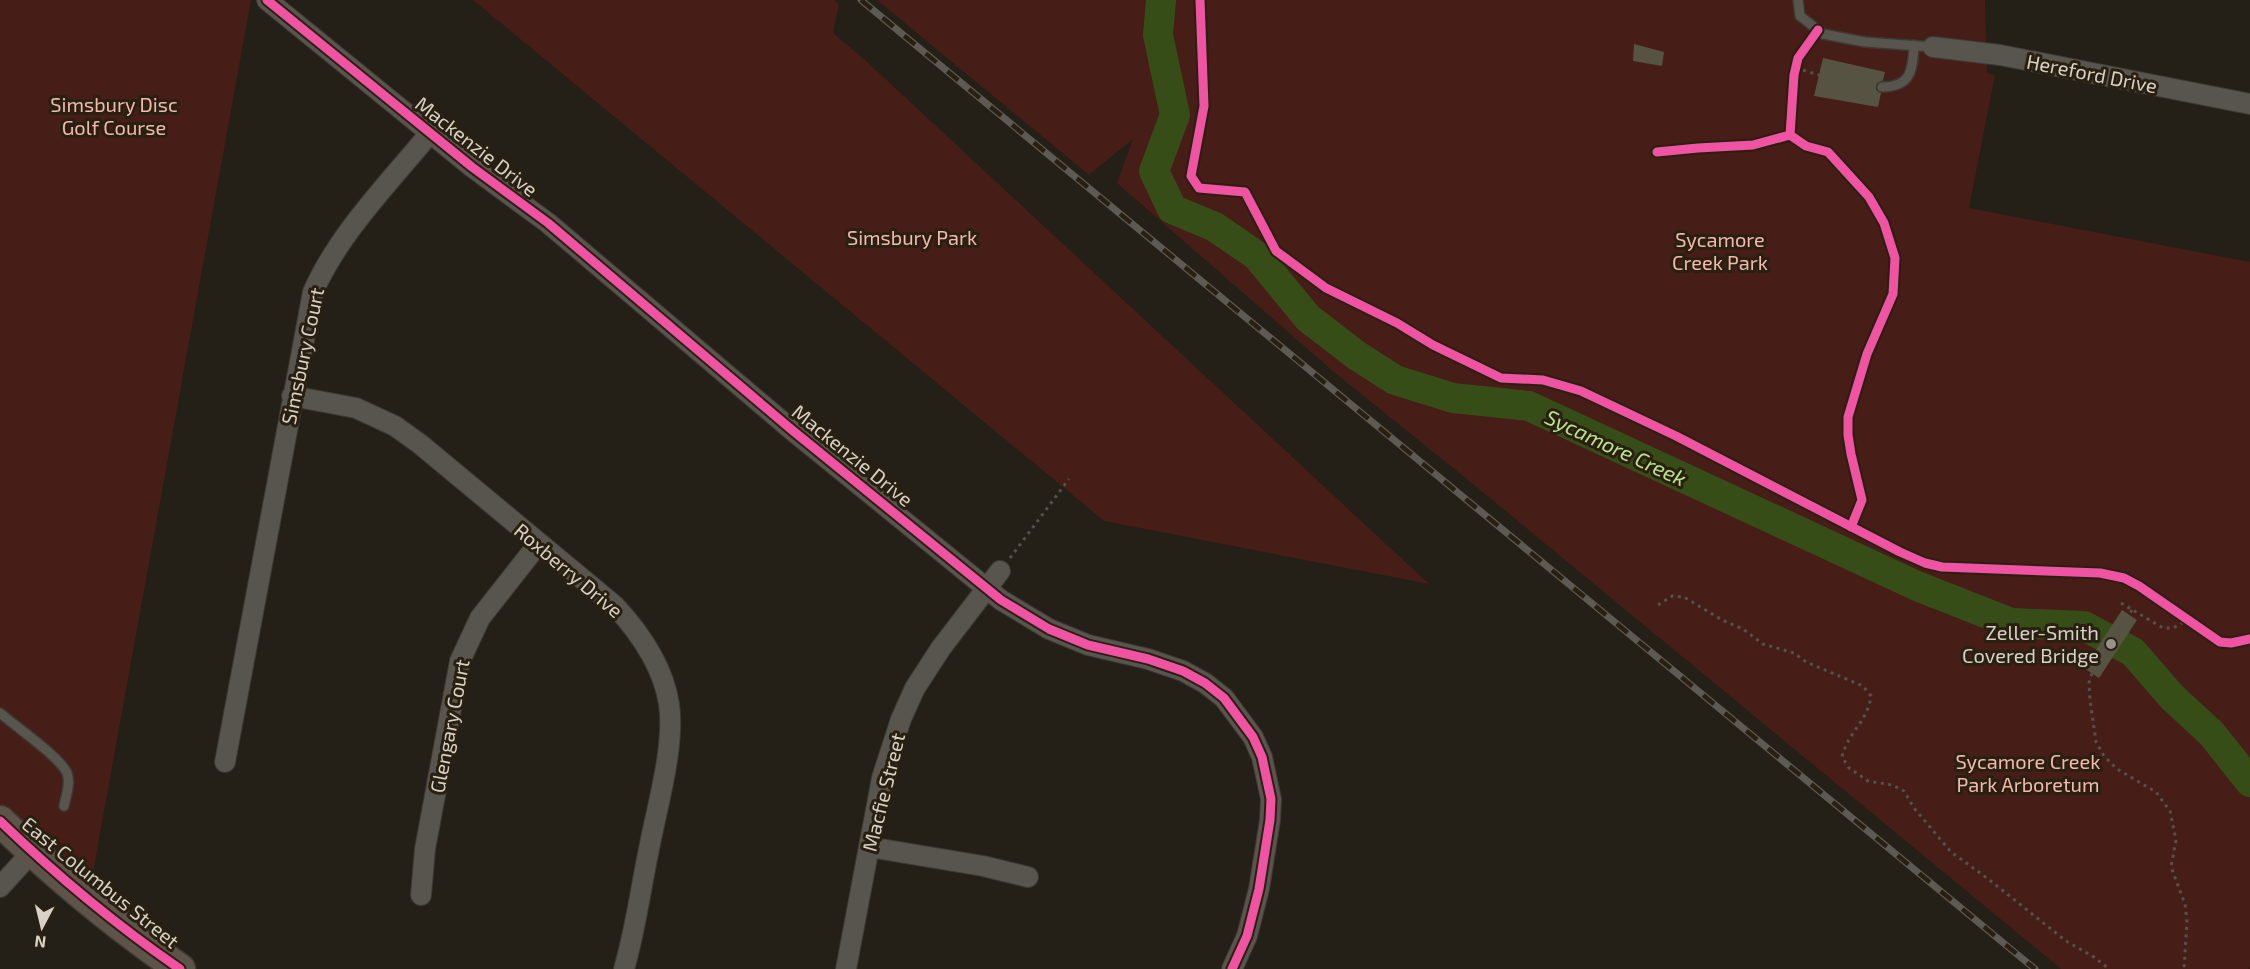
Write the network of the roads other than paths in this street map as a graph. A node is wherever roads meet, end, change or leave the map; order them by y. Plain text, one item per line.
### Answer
1 (267, 0) edge
2 (1798, 0) edge
3 (1924, 46) junction
4 (1882, 87) dead end
5 (2250, 104) edge
6 (430, 133) junction
7 (292, 396) junction
8 (539, 543) junction
9 (1000, 571) road end
10 (986, 588) junction
11 (0, 713) edge
12 (225, 762) dead end
13 (64, 806) dead end
14 (0, 821) edge
15 (869, 848) junction
16 (32, 852) junction
17 (1028, 877) dead end
18 (0, 887) edge
19 (421, 895) dead end
20 (180, 969) edge
21 (624, 969) edge
22 (846, 969) edge
23 (1232, 969) edge

1 - 6 street, Mackenzie Drive
2 - 3 lane
3 - 4 lane
3 - 5 street, Hereford Drive
6 - 7 street, Simsbury Court
6 - 10 street, Mackenzie Drive
7 - 8 street, Roxberry Drive
7 - 12 street, Simsbury Court
8 - 19 street, Glengary Court
8 - 21 street, Roxberry Drive
9 - 10 street, Macfie Street
10 - 15 street, Macfie Street
10 - 23 street, Mackenzie Drive
11 - 13 lane
14 - 16 main road, East Columbus Street
15 - 17 street
15 - 22 street, Macfie Street
16 - 18 street
16 - 20 main road, East Columbus Street

